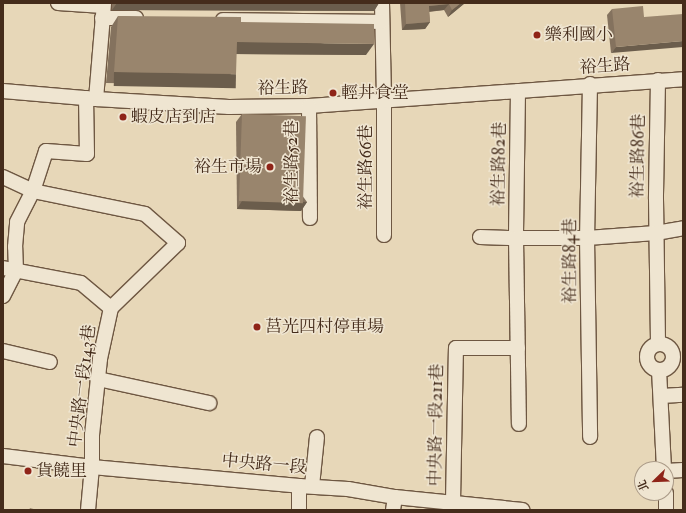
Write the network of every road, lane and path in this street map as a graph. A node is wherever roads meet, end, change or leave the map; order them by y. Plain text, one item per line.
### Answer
1 (58, 3) edge
2 (382, 3) edge
3 (103, 9) edge
4 (148, 18) edge
5 (208, 19) edge
6 (382, 22) junction
7 (683, 79) edge
8 (658, 80) junction
9 (590, 84) junction
10 (3, 91) edge
11 (518, 91) junction
12 (91, 99) junction
13 (384, 100) junction
14 (309, 106) junction
15 (3, 177) edge
16 (33, 191) junction
17 (310, 218) dead end
18 (683, 228) edge
19 (656, 233) junction
20 (384, 235) dead end
21 (480, 237) dead end
22 (516, 238) junction
23 (587, 238) junction
24 (10, 270) edge
25 (3, 296) edge
26 (111, 308) junction
27 (658, 344) junction
28 (518, 348) junction
29 (3, 350) edge
30 (50, 362) dead end
31 (659, 370) junction
32 (98, 379) junction
33 (683, 395) edge
34 (660, 396) junction
35 (209, 403) dead end
36 (518, 424) dead end
37 (317, 437) dead end
38 (590, 437) dead end
39 (3, 456) edge
40 (664, 461) edge
41 (92, 467) junction
42 (305, 486) junction
43 (453, 502) junction
44 (394, 503) edge
45 (88, 510) edge
46 (299, 510) edge
47 (522, 510) edge

1 - 3 street
2 - 6 street, 裕生路66巷
3 - 4 street
3 - 12 street
5 - 6 street
6 - 13 street, 裕生路66巷
7 - 8 street, 裕生路
8 - 9 street, 裕生路
8 - 19 street, 裕生路86巷
9 - 11 street, 裕生路
9 - 23 street, 裕生路84巷
10 - 12 street, 裕生路
11 - 13 street, 裕生路
11 - 22 street, 裕生路82巷
12 - 14 street, 裕生路
12 - 16 street
13 - 14 street, 裕生路
13 - 20 street, 裕生路66巷
14 - 17 street, 裕生路52巷
15 - 16 street
16 - 24 street
16 - 26 street, 中央路一段143巷
18 - 19 street
19 - 23 street
19 - 27 street, 裕生路86巷
21 - 22 street
22 - 23 street
22 - 28 street, 裕生路82巷
23 - 38 street, 裕生路84巷
24 - 25 street
24 - 26 street
26 - 32 street, 中央路一段143巷
27 - 31 street
27 - 31 street
28 - 36 street, 裕生路82巷
28 - 43 street, 中央路一段211巷
29 - 30 street
31 - 34 street
32 - 35 street
32 - 41 street, 中央路一段143巷
33 - 34 street
34 - 40 street
37 - 42 street
39 - 41 street, 中央路一段
41 - 42 street, 中央路一段
41 - 45 street, 中央路一段143巷
42 - 44 street, 中央路一段
42 - 46 street
43 - 44 street, 中央路一段
43 - 47 street, 中央路一段

